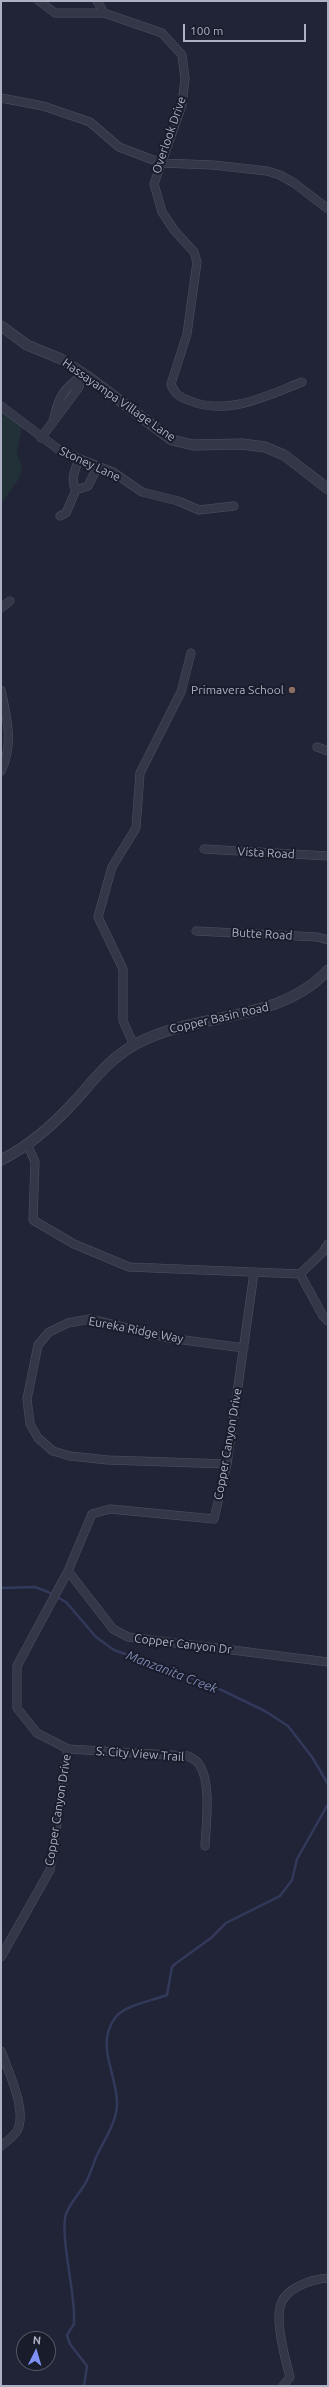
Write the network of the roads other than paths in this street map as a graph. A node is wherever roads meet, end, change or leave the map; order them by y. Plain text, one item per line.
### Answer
1 (39, 1) edge
2 (97, 1) edge
3 (104, 13) junction
4 (1, 98) edge
5 (161, 164) junction
6 (328, 209) edge
7 (1, 326) edge
8 (84, 374) junction
9 (302, 382) dead end
10 (1, 406) edge
11 (41, 438) junction
12 (79, 459) junction
13 (98, 466) junction
14 (328, 489) edge
15 (76, 490) junction
16 (234, 506) dead end
17 (60, 516) dead end
18 (10, 601) dead end
19 (1, 608) edge
20 (191, 653) dead end
21 (1, 690) edge
22 (10, 731) junction
23 (1, 732) edge
24 (317, 747) dead end
25 (328, 751) edge
26 (1, 771) edge
27 (204, 850) dead end
28 (328, 856) edge
29 (196, 931) dead end
30 (328, 940) edge
31 (328, 970) edge
32 (134, 1045) junction
33 (27, 1144) junction
34 (1, 1160) edge
35 (328, 1244) edge
36 (254, 1273) junction
37 (300, 1274) junction
38 (328, 1321) edge
39 (244, 1348) junction
40 (227, 1464) junction
41 (68, 1571) junction
42 (328, 1662) edge
43 (68, 1749) junction
44 (205, 1846) dead end
45 (1, 1957) edge
46 (1, 2051) edge
47 (1, 2146) edge
48 (328, 2278) edge
49 (283, 2386) edge

1 - 3 street, Overlook Drive
2 - 3 street
3 - 5 street, Overlook Drive
4 - 5 street
5 - 6 street
5 - 9 street, Overlook Drive
7 - 8 street, Hassayampa Village Lane
8 - 11 street
8 - 14 street, Hassayampa Village Lane
10 - 11 street, Stoney Lane
11 - 12 street, Stoney Lane
12 - 13 street, Stoney Lane
12 - 15 street
13 - 15 street
13 - 16 street, Stoney Lane
15 - 17 street
18 - 19 street
20 - 32 street
21 - 22 street
22 - 23 street
22 - 26 street
24 - 25 street
27 - 28 street, Vista Road
29 - 30 street, Butte Road
31 - 32 street, Copper Basin Road
32 - 33 street, Copper Basin Road
33 - 34 street, Copper Basin Road
33 - 36 street
35 - 37 street
36 - 37 street
36 - 39 street, Copper Canyon Drive
37 - 38 street
39 - 40 street, Copper Canyon Drive
39 - 40 street, Eureka Ridge Way
40 - 41 street, Copper Canyon Drive
41 - 42 street, Copper Canyon Dr
41 - 43 street, Copper Canyon Drive
43 - 44 street, S. City View Trail
43 - 45 street, Copper Canyon Drive
46 - 47 street
48 - 49 street

